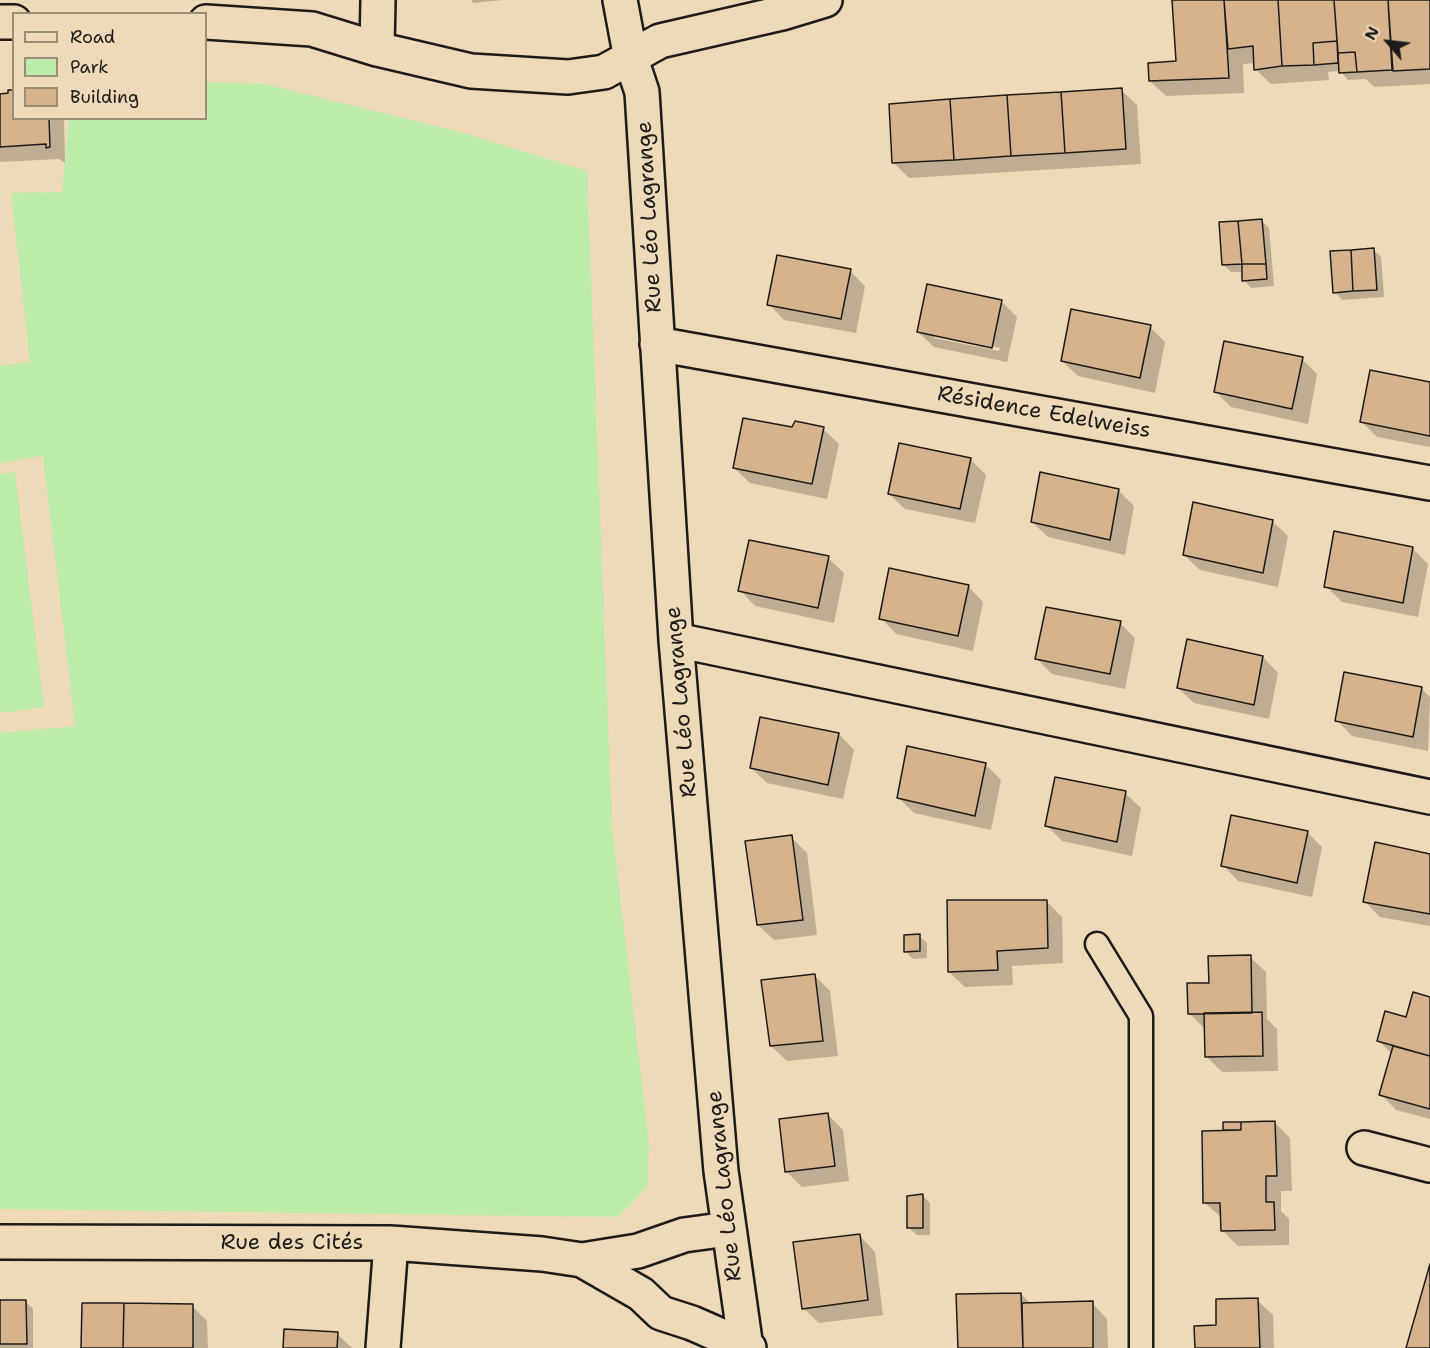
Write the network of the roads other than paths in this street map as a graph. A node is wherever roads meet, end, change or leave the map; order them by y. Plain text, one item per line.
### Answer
1 (378, 0) edge
2 (620, 0) edge
3 (825, 0) edge
4 (207, 22) edge
5 (377, 49) junction
6 (631, 59) junction
7 (657, 344) junction
8 (1430, 483) edge
9 (676, 640) junction
10 (1430, 797) edge
11 (1097, 944) dead end
12 (1364, 1148) dead end
13 (1430, 1166) edge
14 (728, 1229) junction
15 (0, 1242) edge
16 (391, 1243) junction
17 (582, 1260) junction
18 (746, 1347) edge
19 (383, 1348) edge
20 (1141, 1348) edge

1 - 5 street
2 - 6 street, Rue Léo Lagrange
3 - 6 street
4 - 5 street
5 - 6 street
6 - 7 street, Rue Léo Lagrange
7 - 8 street, Résidence Edelweiss
7 - 9 street, Rue Léo Lagrange
9 - 10 street
9 - 14 street, Rue Léo Lagrange
11 - 20 lane
12 - 13 street
14 - 17 street, Rue des Cités
14 - 18 street, Rue Léo Lagrange
15 - 16 street, Rue des Cités
16 - 17 street, Rue des Cités
16 - 19 street
17 - 18 street, Rue des Cités

